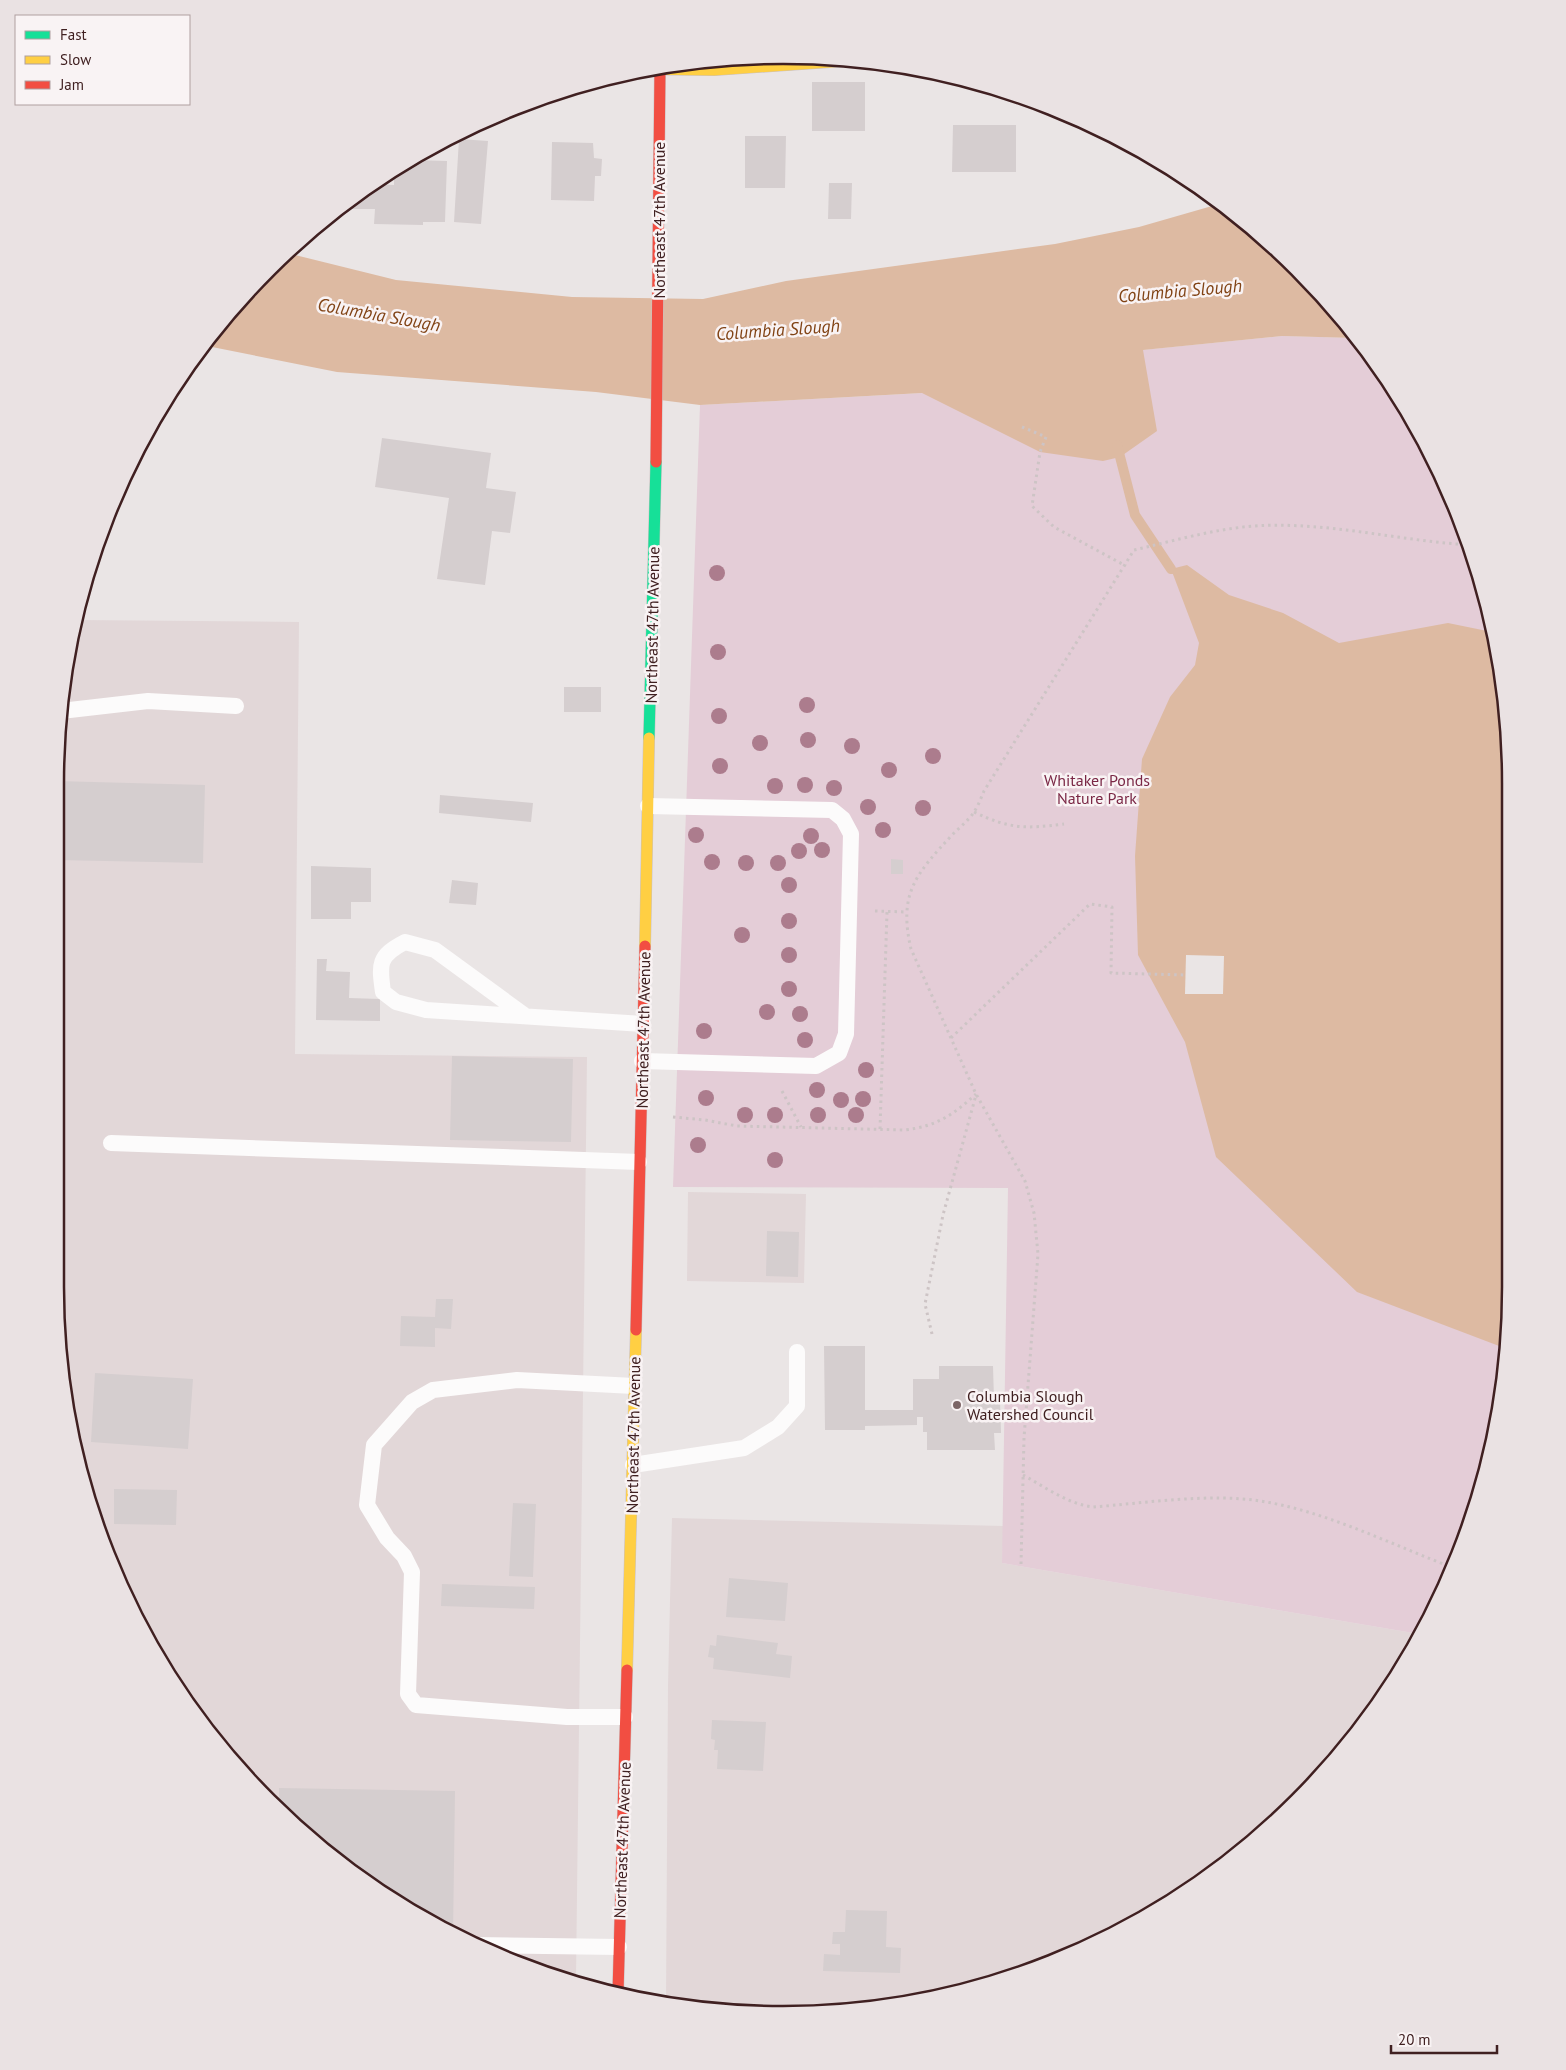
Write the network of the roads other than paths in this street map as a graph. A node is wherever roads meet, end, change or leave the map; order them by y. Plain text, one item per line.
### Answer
1 (797, 64) edge
2 (693, 70) edge
3 (660, 75) edge
4 (236, 706) dead end
5 (68, 710) edge
6 (648, 806) junction
7 (524, 1015) junction
8 (643, 1024) junction
9 (642, 1061) junction
10 (111, 1142) dead end
11 (639, 1162) junction
12 (797, 1352) dead end
13 (634, 1386) junction
14 (633, 1465) junction
15 (625, 1717) junction
16 (492, 1944) edge
17 (619, 1947) junction
18 (618, 1987) edge

1 - 2 street
3 - 6 street, Northeast 47th Avenue
4 - 5 lane
6 - 8 street, Northeast 47th Avenue
6 - 9 lane
7 - 7 lane
7 - 8 lane
8 - 9 street, Northeast 47th Avenue
9 - 11 street, Northeast 47th Avenue
10 - 11 lane
11 - 13 street, Northeast 47th Avenue
12 - 14 lane
13 - 14 street, Northeast 47th Avenue
13 - 15 lane
14 - 15 street, Northeast 47th Avenue
15 - 17 street, Northeast 47th Avenue
16 - 17 lane
17 - 18 street, Northeast 47th Avenue

